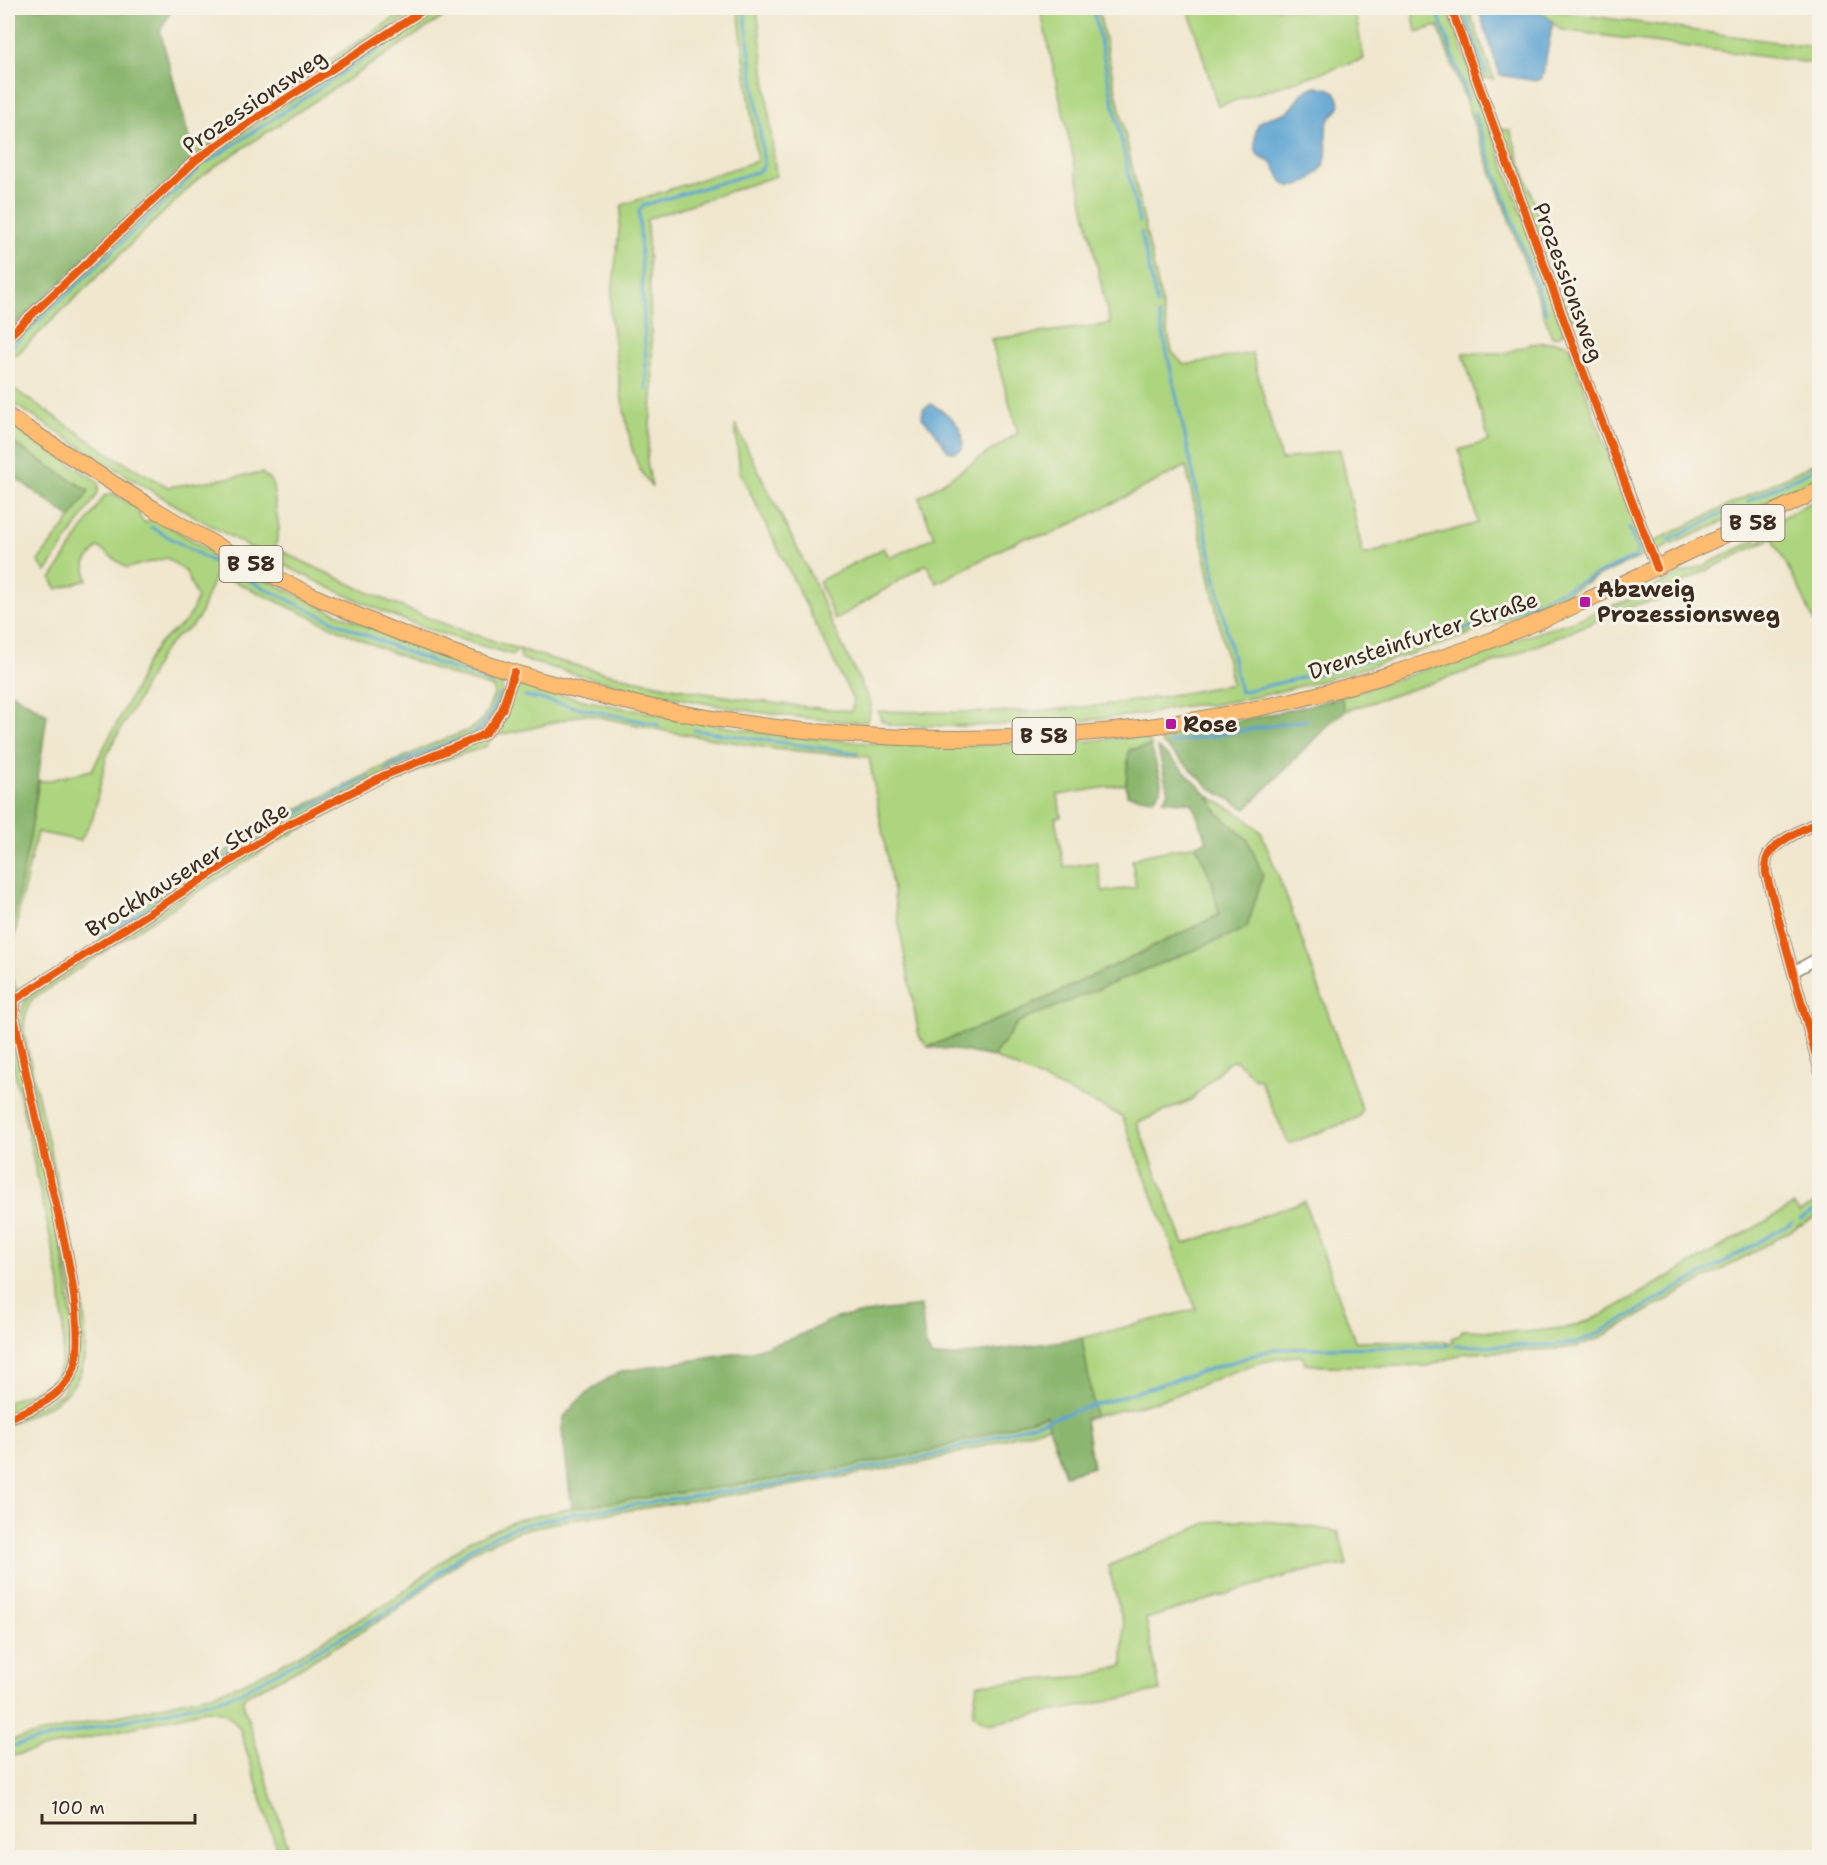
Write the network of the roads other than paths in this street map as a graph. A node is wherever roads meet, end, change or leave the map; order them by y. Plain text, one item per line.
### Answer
1 (427, 8) edge
2 (1451, 8) edge
3 (8, 337) edge
4 (8, 416) edge
5 (1820, 490) edge
6 (1657, 568) junction
7 (514, 672) junction
8 (1820, 821) edge
9 (1820, 957) edge
10 (1793, 972) junction
11 (11, 1002) edge
12 (1820, 1071) edge
13 (8, 1418) edge

1 - 3 street, Prozessionsweg
2 - 6 street, Prozessionsweg
4 - 7 main road, Drensteinfurter Straße / B 58
5 - 6 main road, Drensteinfurter Straße / B 58
6 - 7 main road, Drensteinfurter Straße / B 58
7 - 11 street, Brockhausener Straße
8 - 10 street
9 - 10 street
10 - 12 street
11 - 13 street, Brockhausener Straße

